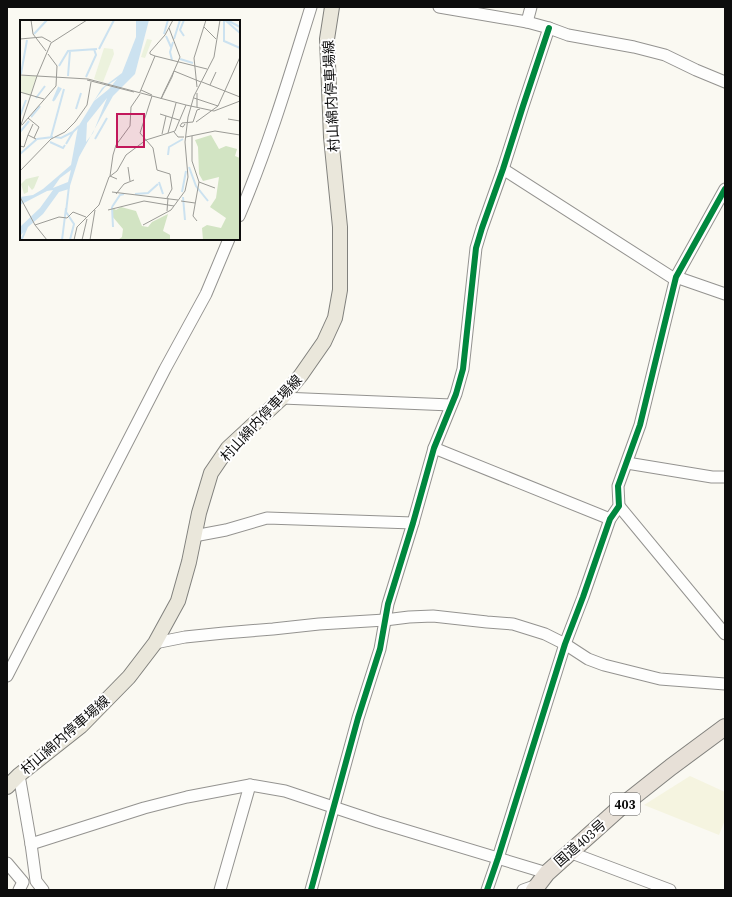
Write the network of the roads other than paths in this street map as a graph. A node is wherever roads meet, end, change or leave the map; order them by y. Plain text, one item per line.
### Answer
1 (311, 7) edge
2 (332, 7) edge
3 (439, 7) edge
4 (532, 7) edge
5 (527, 22) junction
6 (549, 28) junction
7 (725, 82) edge
8 (503, 169) junction
9 (725, 189) edge
10 (240, 214) edge
11 (230, 240) edge
12 (676, 279) junction
13 (725, 294) edge
14 (282, 398) junction
15 (451, 405) junction
16 (434, 448) junction
17 (626, 463) junction
18 (725, 477) edge
19 (618, 506) junction
20 (610, 518) junction
21 (413, 523) junction
22 (194, 536) junction
23 (385, 620) junction
24 (725, 634) edge
25 (156, 643) junction
26 (565, 644) junction
27 (7, 676) edge
28 (725, 684) edge
29 (725, 727) edge
30 (19, 775) junction
31 (250, 785) junction
32 (7, 787) edge
33 (334, 807) junction
34 (31, 844) junction
35 (569, 852) junction
36 (498, 858) junction
37 (7, 863) edge
38 (535, 884) edge
39 (19, 890) edge
40 (42, 890) edge
41 (220, 890) edge
42 (311, 890) edge
43 (487, 890) edge
44 (670, 890) edge

1 - 10 street
2 - 14 main road, 村山綿内停車場線
3 - 5 street
4 - 5 street
5 - 6 street
6 - 7 street
6 - 8 street
8 - 12 street
8 - 15 street
9 - 12 street
11 - 27 street
12 - 13 street
12 - 17 street
14 - 15 street
14 - 22 main road, 村山綿内停車場線
15 - 16 street
16 - 20 street
16 - 21 street
17 - 18 street
17 - 19 street
19 - 20 street
19 - 24 street
20 - 26 street
21 - 22 street
21 - 23 street
22 - 25 main road, 村山綿内停車場線
23 - 25 street
23 - 26 street
23 - 33 street
25 - 30 main road, 村山綿内停車場線
26 - 28 street
26 - 36 street
29 - 35 highway, 国道403号 / 403
30 - 32 main road, 村山綿内停車場線
30 - 34 street
31 - 33 street
31 - 34 street
31 - 41 street
33 - 36 street
33 - 42 street
34 - 40 street
35 - 38 highway, 国道403号 / 403
35 - 44 street
36 - 38 street
36 - 43 street
37 - 39 street

